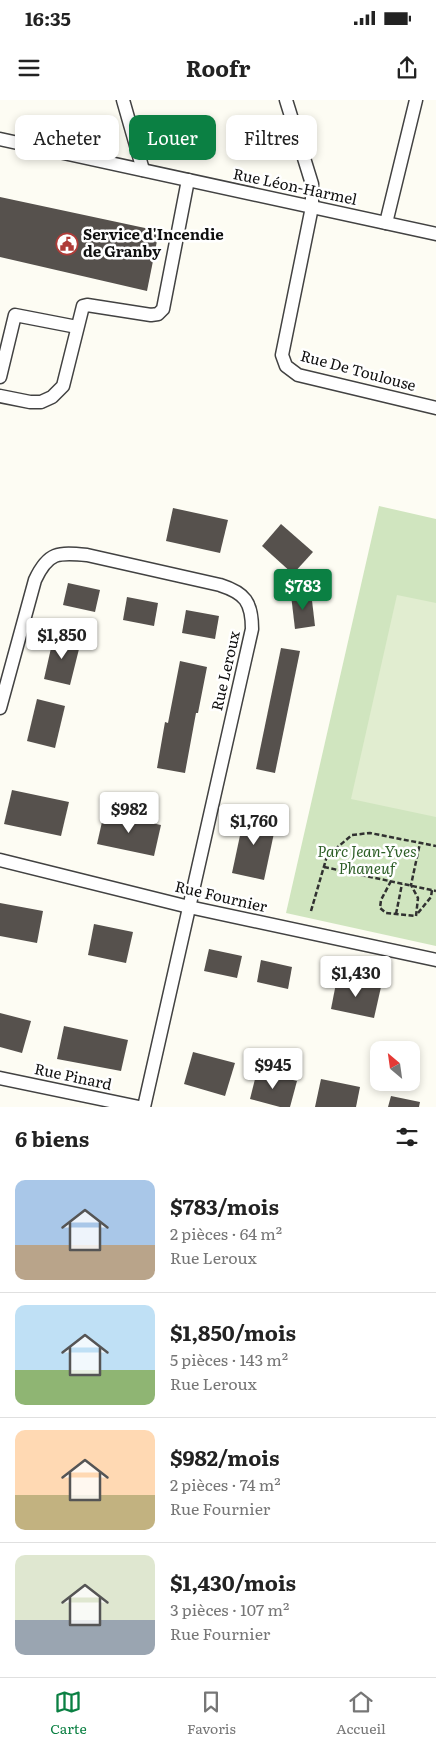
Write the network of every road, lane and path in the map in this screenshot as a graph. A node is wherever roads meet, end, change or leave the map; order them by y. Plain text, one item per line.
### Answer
1 (123, 100) edge
2 (286, 100) edge
3 (416, 100) edge
4 (0, 139) edge
5 (143, 170) junction
6 (188, 180) junction
7 (312, 207) junction
8 (386, 223) junction
9 (436, 234) edge
10 (77, 327) junction
11 (0, 376) edge
12 (0, 396) edge
13 (436, 408) edge
14 (0, 708) edge
15 (420, 843) junction
16 (436, 846) edge
17 (0, 860) edge
18 (324, 867) junction
19 (391, 881) junction
20 (402, 883) junction
21 (411, 885) junction
22 (432, 890) junction
23 (436, 890) edge
24 (190, 907) junction
25 (311, 911) dead end
26 (396, 914) junction
27 (416, 916) junction
28 (436, 960) edge
29 (0, 1078) edge
30 (138, 1107) edge
31 (144, 1107) edge

1 - 5 street
2 - 7 street, Rue De Toulouse
3 - 8 street
4 - 5 street, Rue Léon-Harmel
5 - 6 street, Rue Léon-Harmel
6 - 7 street, Rue Léon-Harmel
6 - 10 street
7 - 8 street, Rue Léon-Harmel
7 - 13 street, Rue De Toulouse
8 - 9 street, Rue Léon-Harmel
10 - 11 street
10 - 12 street
14 - 24 street, Rue Leroux
15 - 16 path
15 - 18 path
15 - 21 path
17 - 24 street, Rue Fournier
18 - 19 path
18 - 25 path
19 - 20 path
19 - 26 path
20 - 21 path
20 - 26 path
21 - 22 path
21 - 27 path
22 - 23 path
22 - 27 path
24 - 28 street, Rue Fournier
24 - 31 street, Rue Leroux
26 - 27 path
29 - 30 street, Rue Pinard

